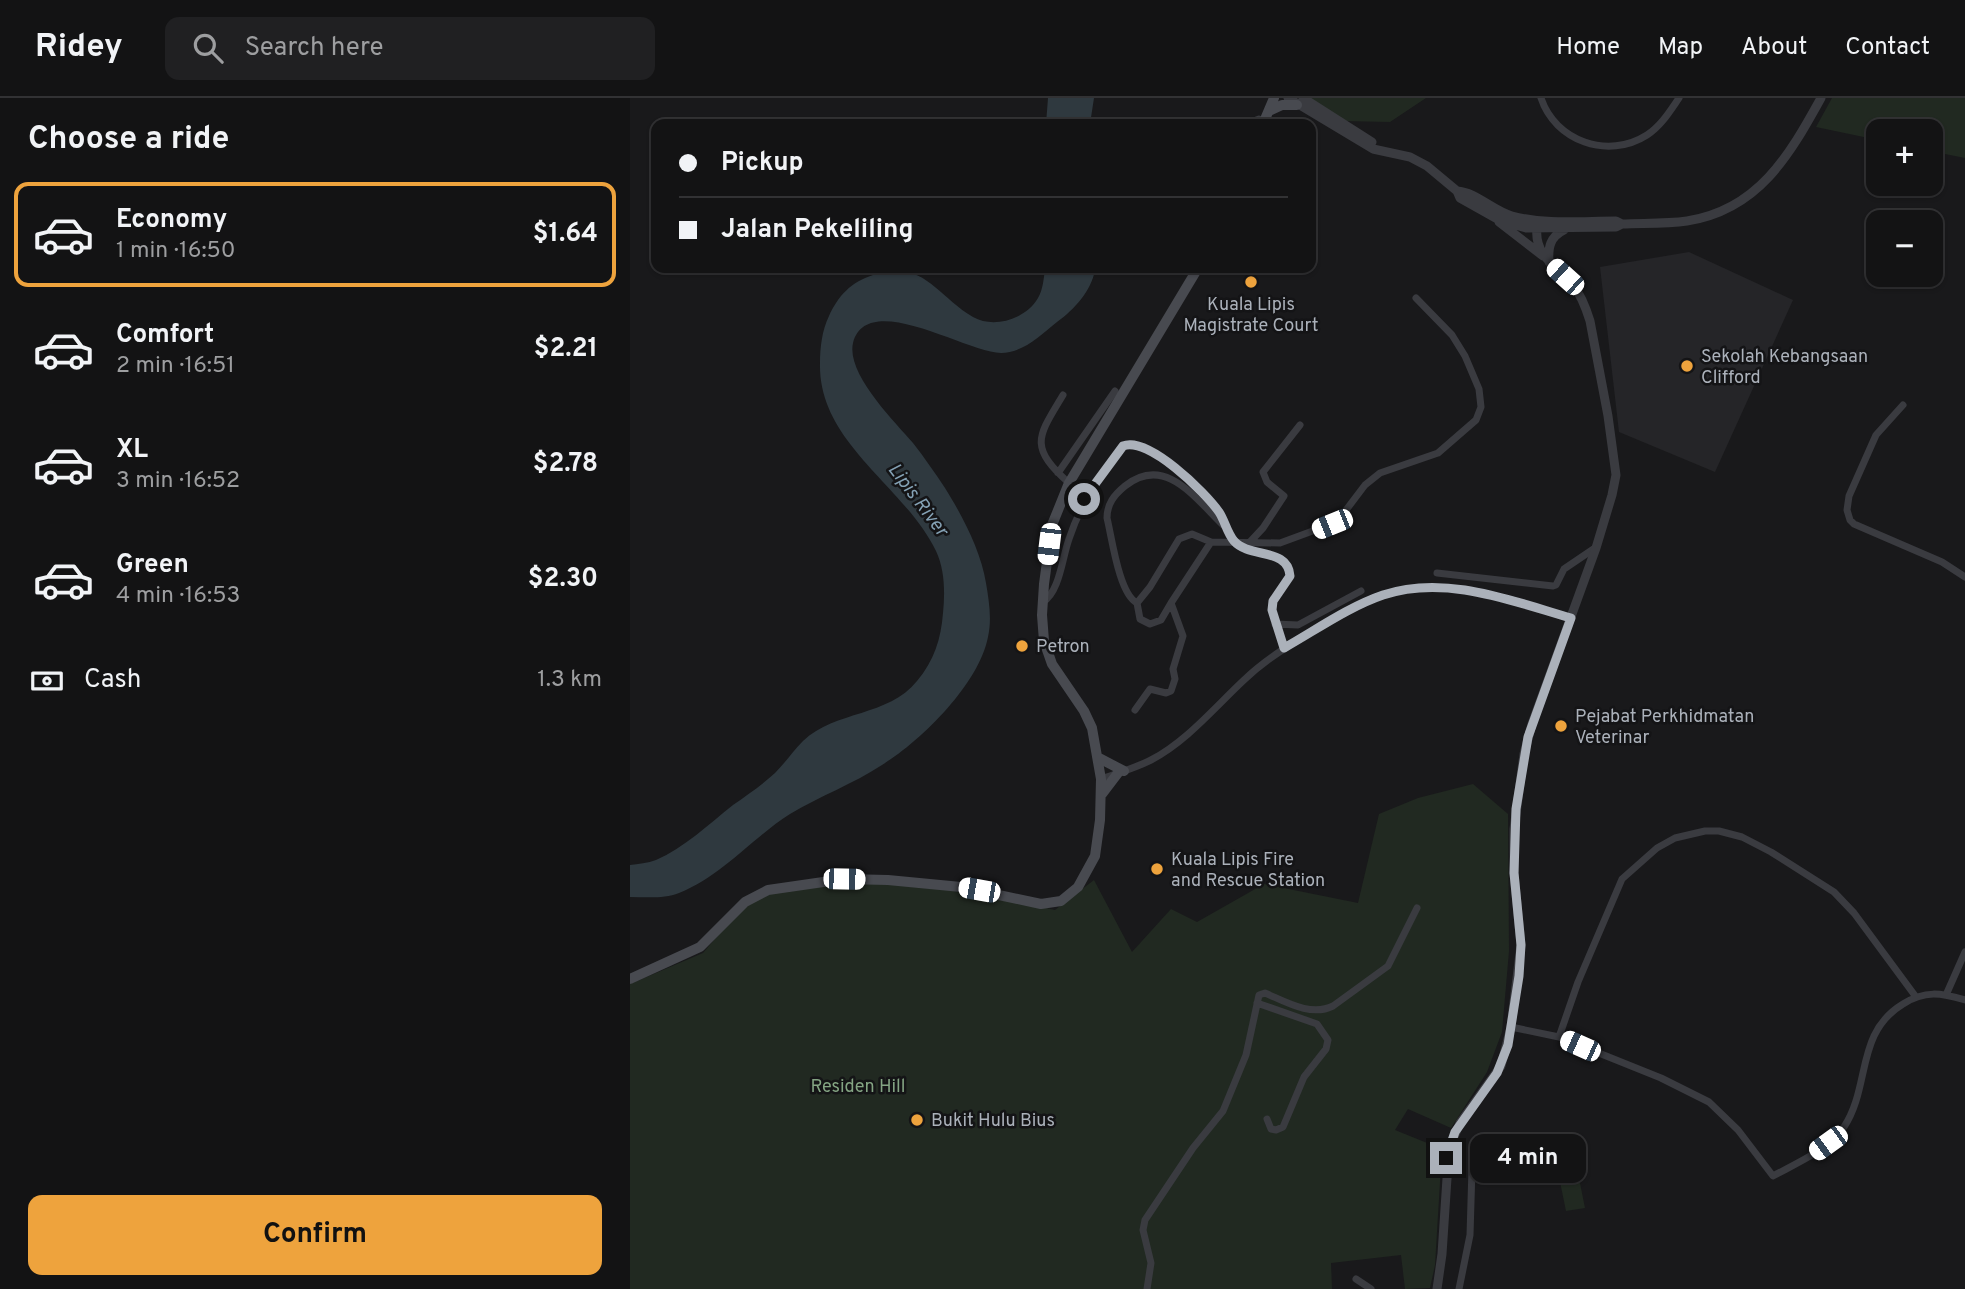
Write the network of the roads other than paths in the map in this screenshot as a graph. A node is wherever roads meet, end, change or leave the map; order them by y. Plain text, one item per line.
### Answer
1 (1262, 98) edge
2 (1274, 98) edge
3 (1288, 98) edge
4 (1541, 98) edge
5 (1679, 98) edge
6 (1821, 98) edge
7 (1300, 101) edge
8 (1266, 118) edge
9 (1457, 191) junction
10 (1492, 216) junction
11 (1527, 219) junction
12 (1552, 222) junction
13 (1622, 224) junction
14 (1537, 229) junction
15 (1565, 229) junction
16 (1547, 260) junction
17 (1195, 273) edge
18 (1416, 298) dead end
19 (1115, 391) dead end
20 (1063, 395) dead end
21 (1903, 405) dead end
22 (1300, 425) dead end
23 (1058, 473) junction
24 (1069, 483) junction
25 (1227, 528) junction
26 (1211, 542) junction
27 (1235, 542) junction
28 (1249, 542) junction
29 (1596, 548) junction
30 (1437, 573) dead end
31 (1965, 577) edge
32 (1361, 591) dead end
33 (1043, 602) junction
34 (1137, 603) junction
35 (1171, 603) junction
36 (1571, 618) junction
37 (1275, 624) junction
38 (1284, 648) junction
39 (1135, 710) dead end
40 (1099, 758) junction
41 (1121, 772) junction
42 (1101, 779) junction
43 (1101, 794) junction
44 (1417, 908) dead end
45 (1965, 952) edge
46 (630, 979) edge
47 (1946, 995) junction
48 (1916, 997) junction
49 (1965, 1000) edge
50 (1257, 1003) junction
51 (1511, 1027) junction
52 (1559, 1037) junction
53 (1267, 1119) dead end
54 (1503, 1140) dead end
55 (1356, 1279) dead end
56 (1147, 1289) edge
57 (1371, 1289) edge
58 (1437, 1289) edge
59 (1459, 1289) edge

1 - 8 main road
2 - 8 main road
3 - 7 street
4 - 5 street
6 - 13 street
7 - 8 main road
7 - 9 street
9 - 10 street
9 - 11 street
10 - 14 street
10 - 16 street
11 - 12 street
11 - 14 street
12 - 13 street
12 - 14 street
13 - 15 street
14 - 15 street
14 - 16 street
15 - 16 street
16 - 29 street
17 - 24 main road
18 - 28 street
19 - 23 street
20 - 23 street
21 - 31 street
22 - 28 street
23 - 24 street
24 - 33 main road
25 - 27 street
25 - 33 street
25 - 34 street
26 - 27 street
26 - 34 street
26 - 35 street
27 - 28 street
27 - 37 street
29 - 30 street
29 - 36 street
32 - 37 street
33 - 40 main road
34 - 35 street
35 - 39 street
36 - 38 street
36 - 51 street
37 - 38 street
38 - 41 street
40 - 41 main road
40 - 42 main road
41 - 42 street
41 - 43 main road
42 - 43 main road
43 - 46 main road
44 - 50 street
45 - 47 street
47 - 48 street
47 - 49 street
48 - 52 street
48 - 52 street
50 - 53 street
50 - 56 street
51 - 52 street
51 - 58 street
54 - 59 street
55 - 57 street

